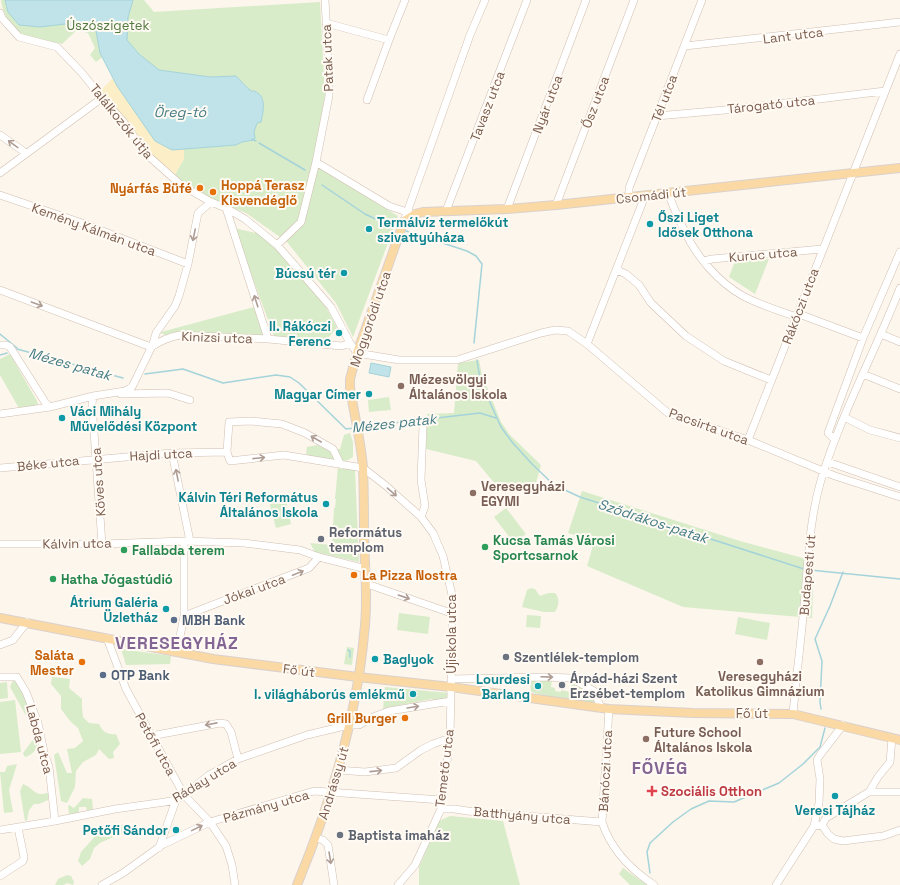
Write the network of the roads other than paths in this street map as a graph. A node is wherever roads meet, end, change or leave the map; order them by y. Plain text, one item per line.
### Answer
1 (325, 0) edge
2 (406, 0) edge
3 (486, 0) edge
4 (527, 0) edge
5 (586, 0) edge
6 (634, 0) edge
7 (702, 0) edge
8 (1, 17) edge
9 (900, 22) edge
10 (326, 23) junction
11 (389, 40) junction
12 (685, 46) junction
13 (900, 54) edge
14 (885, 91) junction
15 (102, 98) junction
16 (367, 100) dead end
17 (657, 116) junction
18 (0, 135) edge
19 (26, 153) junction
20 (316, 162) junction
21 (900, 168) edge
22 (0, 173) edge
23 (854, 173) junction
24 (668, 193) junction
25 (0, 195) edge
26 (645, 196) junction
27 (629, 197) junction
28 (211, 202) junction
29 (556, 205) junction
30 (226, 208) junction
31 (507, 208) junction
32 (446, 211) junction
33 (411, 213) junction
34 (404, 221) joint
35 (277, 245) junction
36 (822, 249) junction
37 (900, 252) edge
38 (704, 261) junction
39 (188, 264) junction
40 (617, 270) junction
41 (900, 288) edge
42 (0, 290) edge
43 (798, 316) junction
44 (881, 334) junction
45 (863, 338) junction
46 (268, 339) junction
47 (900, 342) edge
48 (350, 343) junction
49 (587, 344) junction
50 (0, 345) edge
51 (151, 347) junction
52 (356, 352) junction
53 (863, 374) junction
54 (771, 380) junction
55 (900, 389) edge
56 (113, 393) junction
57 (93, 396) junction
58 (190, 400) dead end
59 (50, 407) junction
60 (0, 414) edge
61 (844, 417) junction
62 (423, 426) dead end
63 (900, 438) edge
64 (748, 440) junction
65 (835, 440) junction
66 (227, 452) junction
67 (172, 453) junction
68 (96, 459) junction
69 (828, 462) junction
70 (341, 465) junction
71 (0, 468) edge
72 (363, 468) junction
73 (824, 471) junction
74 (900, 487) edge
75 (900, 497) edge
76 (421, 517) junction
77 (187, 541) junction
78 (0, 544) edge
79 (102, 544) junction
80 (320, 557) junction
81 (366, 569) junction
82 (367, 584) junction
83 (451, 613) junction
84 (184, 616) junction
85 (0, 618) edge
86 (26, 622) junction
87 (107, 638) junction
88 (0, 645) edge
89 (177, 652) junction
90 (0, 677) edge
91 (358, 678) junction
92 (451, 683) junction
93 (451, 702) junction
94 (601, 708) junction
95 (609, 709) junction
96 (793, 714) junction
97 (349, 725) junction
98 (843, 725) junction
99 (151, 736) junction
100 (450, 738) junction
101 (896, 739) edge
102 (238, 759) junction
103 (338, 770) junction
104 (869, 792) junction
105 (900, 792) edge
106 (331, 793) junction
107 (184, 795) junction
108 (176, 800) junction
109 (442, 800) junction
110 (441, 809) junction
111 (818, 812) junction
112 (826, 818) junction
113 (55, 821) junction
114 (210, 822) junction
115 (602, 822) junction
116 (822, 825) junction
117 (814, 826) junction
118 (18, 828) junction
119 (0, 830) edge
120 (900, 830) edge
121 (316, 838) junction
122 (159, 848) junction
123 (0, 876) edge
124 (102, 885) edge
125 (235, 885) edge
126 (296, 885) edge
127 (334, 885) edge
128 (399, 885) edge
129 (654, 885) edge
130 (776, 885) edge

1 - 10 street, Patak utca
2 - 11 street
3 - 33 street
4 - 32 street, Tavasz utca
5 - 31 street, Nyár utca
6 - 29 street, Ősz utca
7 - 12 street, Tél utca
8 - 15 street, Találkozók útja
9 - 12 street, Lant utca
10 - 11 street
10 - 20 street, Patak utca
11 - 16 street
12 - 17 street, Tél utca
13 - 14 street, Rákóczi utca
14 - 17 street, Tárogató utca
14 - 23 street, Rákóczi utca
15 - 19 street
15 - 28 street, Találkozók útja
17 - 27 street, Tél utca
19 -> 18 street
19 - 22 street
20 - 33 street
20 - 35 street, Patak utca
21 - 23 main road, Csomádi út
23 - 24 main road, Csomádi út
23 - 36 street, Rákóczi utca
24 - 26 main road, Csomádi út
24 - 38 street
25 - 39 street, Kemény Kálmán utca
26 - 27 main road, Csomádi út
26 - 40 street
27 - 29 main road, Csomádi út
28 - 30 street, Találkozók útja
28 -> 39 street
29 - 31 main road, Csomádi út
30 - 35 street, Találkozók útja
46 -> 30 street
31 - 32 main road, Csomádi út
32 - 33 main road, Csomádi út
33 - 34 main road, Csomádi út
34 - 52 main road, Mogyoródi utca
35 - 48 street, Találkozók útja
36 - 38 street, Kuruc utca
36 - 43 street, Rákóczi utca
37 - 45 street, Budapesti út
38 - 43 street
39 - 51 street
40 - 49 street
40 - 54 street
41 - 44 street, Budapesti út
42 -> 51 street
43 - 45 street
43 - 54 street, Rákóczi utca
44 - 47 street
44 - 53 street, Budapesti út
45 - 65 street, Budapesti út
46 - 48 street, Kinizsi utca
46 - 51 street, Kinizsi utca
48 - 52 street, Találkozók útja
49 - 52 street, Pacsirta utca
49 - 64 street, Pacsirta utca
50 - 59 street
51 - 56 street
52 - 72 main road, Mogyoródi utca
53 - 55 street
53 - 61 street, Budapesti út
54 - 64 street, Rákóczi utca
56 - 57 street
56 - 58 street
57 - 59 street
57 - 68 street, Köves utca
59 - 60 street
61 - 63 street
61 - 65 street, Budapesti út
62 - 76 street
64 - 73 street, Pacsirta utca
65 - 69 street, Budapesti út
66 - 67 street, Hajdi utca
66 -> 70 street
70 -> 66 street
67 - 68 street, Hajdi utca
77 -> 67 street
68 - 71 street, Béke utca
68 - 79 street, Köves utca
69 - 73 street, Budapesti út
69 - 74 street
70 - 72 street
72 -> 76 street, Újiskola utca
72 - 81 main road, Mogyoródi utca
73 - 75 street, Pacsirta utca
73 - 96 street, Budapesti út
76 - 83 street, Újiskola utca
77 - 79 street, Kálvin utca
77 - 80 street, Kálvin utca
77 - 84 street
78 - 79 street, Kálvin utca
80 - 81 street, Kálvin utca
84 -> 80 street, Jókai utca
81 - 82 main road, Mogyoródi utca
82 -> 83 street
82 - 91 main road, Mogyoródi utca
83 - 92 street, Újiskola utca
84 - 89 street
85 - 86 main road, Fő út
86 - 87 main road, Fő út
86 - 88 street
87 - 89 main road, Fő út
87 - 99 street, Petőfi utca
89 - 91 main road, Fő út
90 - 113 street, Labda utca
91 - 92 main road, Fő út
91 - 97 main road, Andrássy út
92 - 93 street, Temető utca
92 - 94 main road, Fő út
92 -> 94 street, Fő út
97 -> 93 street, Ráday utca
93 - 100 street, Temető utca
94 - 95 main road, Fő út
95 - 96 main road, Fő út
95 - 115 street, Bánóczi utca
96 - 98 main road, Fő út
97 - 102 street, Ráday utca
97 - 103 main road, Andrássy út
98 - 101 main road, Fő út
98 - 111 street
102 -> 99 street
99 - 107 street, Petőfi utca
103 -> 100 street
100 - 109 street, Temető utca
101 - 104 street
102 - 107 street, Ráday utca
103 - 106 main road, Andrássy út
104 - 105 street
104 - 112 street
106 - 109 street, Pázmány utca
106 - 114 street, Pázmány utca
106 - 121 main road, Andrássy út
107 - 108 street, Ráday utca
107 - 114 street, Petőfi utca
108 - 113 street, Ráday utca
108 - 122 street
109 - 110 street, Temető utca
110 - 115 street, Batthyány utca
110 - 128 street, Temető utca
111 - 112 street
111 - 117 street
112 - 116 street
113 - 118 street, Ráday utca
122 -> 114 street, Pázmány utca
114 - 125 street, Petőfi utca
115 - 129 street, Bánóczi utca
116 - 117 street
116 - 120 street
117 - 130 street
118 - 119 street, Ráday utca
118 - 123 street
121 - 126 main road, Andrássy út
121 -> 127 street
122 - 124 street

